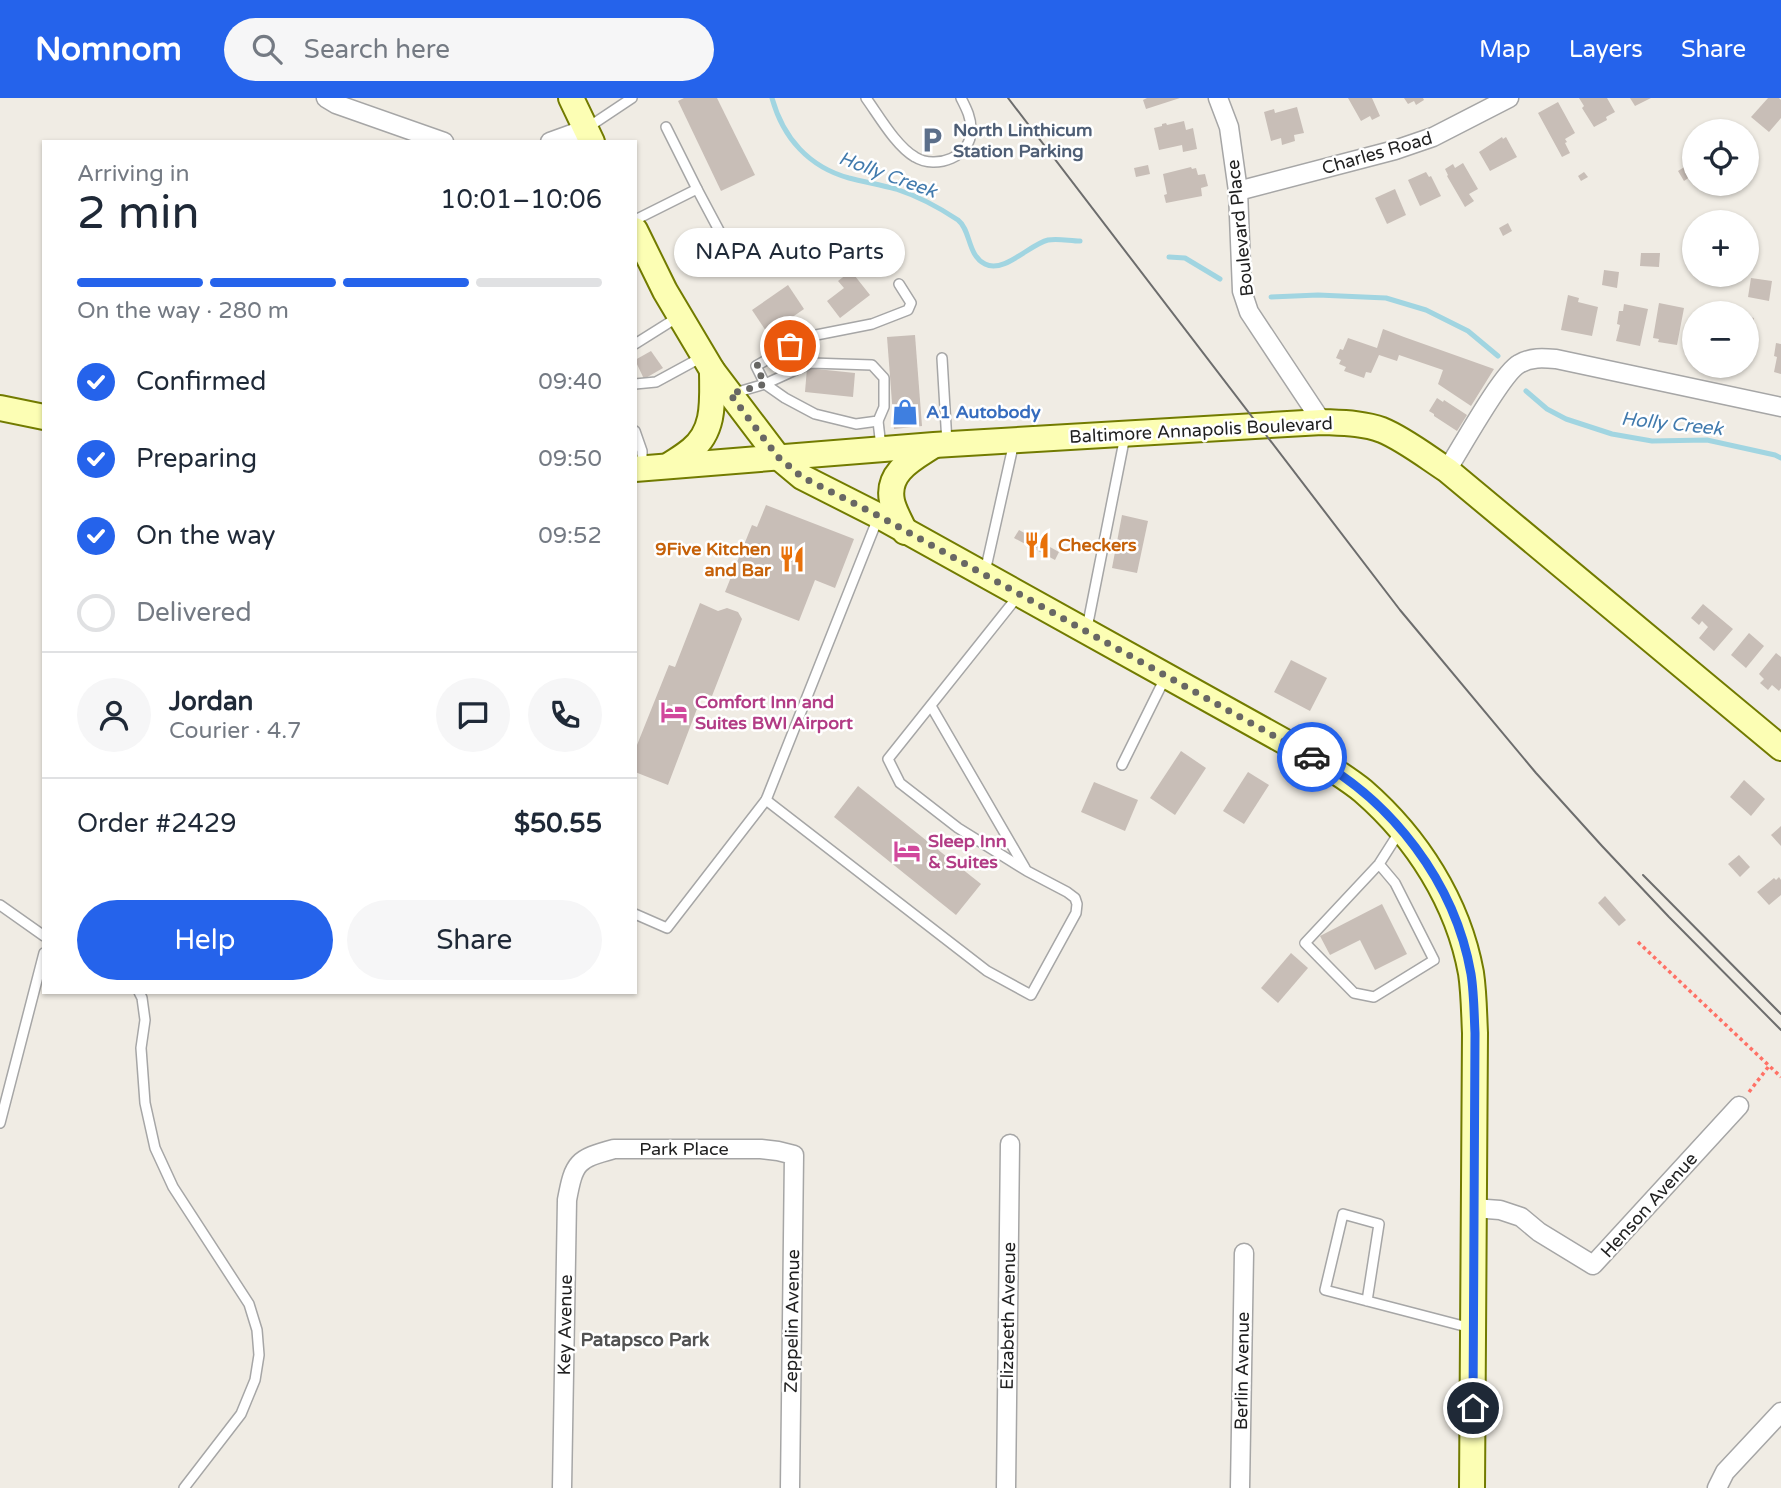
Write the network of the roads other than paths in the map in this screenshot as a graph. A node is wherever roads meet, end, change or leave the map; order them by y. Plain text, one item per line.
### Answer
1 (326, 98) edge
2 (571, 98) edge
3 (632, 98) edge
4 (866, 98) edge
5 (961, 98) edge
6 (1218, 98) edge
7 (1509, 98) edge
8 (666, 127) dead end
9 (589, 135) edge
10 (438, 140) edge
11 (561, 140) edge
12 (697, 189) junction
13 (1238, 191) junction
14 (637, 219) edge
15 (637, 234) edge
16 (739, 268) dead end
17 (899, 285) dead end
18 (680, 316) junction
19 (637, 343) edge
20 (942, 358) dead end
21 (707, 363) junction
22 (637, 384) edge
23 (765, 384) junction
24 (730, 394) junction
25 (1781, 407) edge
26 (0, 408) edge
27 (42, 417) edge
28 (878, 421) junction
29 (1322, 422) junction
30 (1125, 434) junction
31 (637, 436) edge
32 (1015, 441) junction
33 (940, 445) junction
34 (881, 449) junction
35 (778, 457) junction
36 (648, 468) edge
37 (1447, 470) junction
38 (879, 516) junction
39 (905, 532) junction
40 (985, 576) junction
41 (1019, 595) junction
42 (1086, 632) junction
43 (1166, 676) junction
44 (931, 706) junction
45 (1781, 748) edge
46 (1122, 765) dead end
47 (766, 800) junction
48 (1401, 830) junction
49 (1379, 864) junction
50 (1027, 871) junction
51 (0, 905) edge
52 (637, 915) edge
53 (42, 935) edge
54 (42, 961) edge
55 (140, 994) edge
56 (1739, 1106) road end
57 (0, 1123) edge
58 (1010, 1144) dead end
59 (794, 1154) joint
60 (577, 1164) joint
61 (1473, 1208) junction
62 (1244, 1253) dead end
63 (1367, 1301) junction
64 (1473, 1329) junction
65 (1781, 1412) edge
66 (184, 1488) edge
67 (562, 1488) edge
68 (790, 1488) edge
69 (1006, 1488) edge
70 (1240, 1488) edge
71 (1472, 1488) edge
72 (1717, 1488) edge

1 - 10 street
2 - 9 main road
3 - 9 lane
4 - 5 lane
6 - 13 street, Boulevard Place
7 - 13 street, Charles Road
8 - 12 lane
9 - 11 street
12 - 14 lane
12 - 16 lane
13 - 29 street, Boulevard Place
15 - 18 main road
17 - 23 lane
18 - 19 lane
18 - 21 main road
20 - 33 lane
21 - 22 lane
21 - 24 main road
21 - 36 main road
23 - 24 lane
23 - 28 lane
23 - 28 lane
24 - 35 main road
25 - 37 street
26 - 27 main road
28 - 34 lane
29 - 30 main road, Baltimore Annapolis Boulevard
29 - 37 main road, Baltimore Annapolis Boulevard
30 - 32 main road, Baltimore Annapolis Boulevard
30 - 42 lane
31 - 36 lane
32 - 33 main road, Baltimore Annapolis Boulevard
32 - 40 lane
33 - 34 main road, Baltimore Annapolis Boulevard
33 - 39 main road
34 - 35 main road, Baltimore Annapolis Boulevard
35 - 36 main road, Baltimore Annapolis Boulevard
35 - 38 main road
37 - 45 main road, Baltimore Annapolis Boulevard
38 - 39 main road
38 - 47 lane
39 - 40 main road
40 - 41 main road
41 - 42 main road
41 - 44 lane
42 - 43 main road
43 - 46 lane
43 - 48 main road
44 - 50 lane
44 - 50 lane
47 - 50 lane
47 - 52 lane
48 - 49 lane
48 - 61 main road
49 - 49 lane
51 - 53 lane
54 - 57 lane
55 - 66 lane
56 - 61 street, Henson Avenue
58 - 69 street, Elizabeth Avenue
59 - 60 street, Park Place
59 - 68 street, Zeppelin Avenue
60 - 67 street, Key Avenue
61 - 64 main road
62 - 70 street, Berlin Avenue
63 - 63 lane
63 - 64 lane
64 - 71 main road
65 - 72 street

